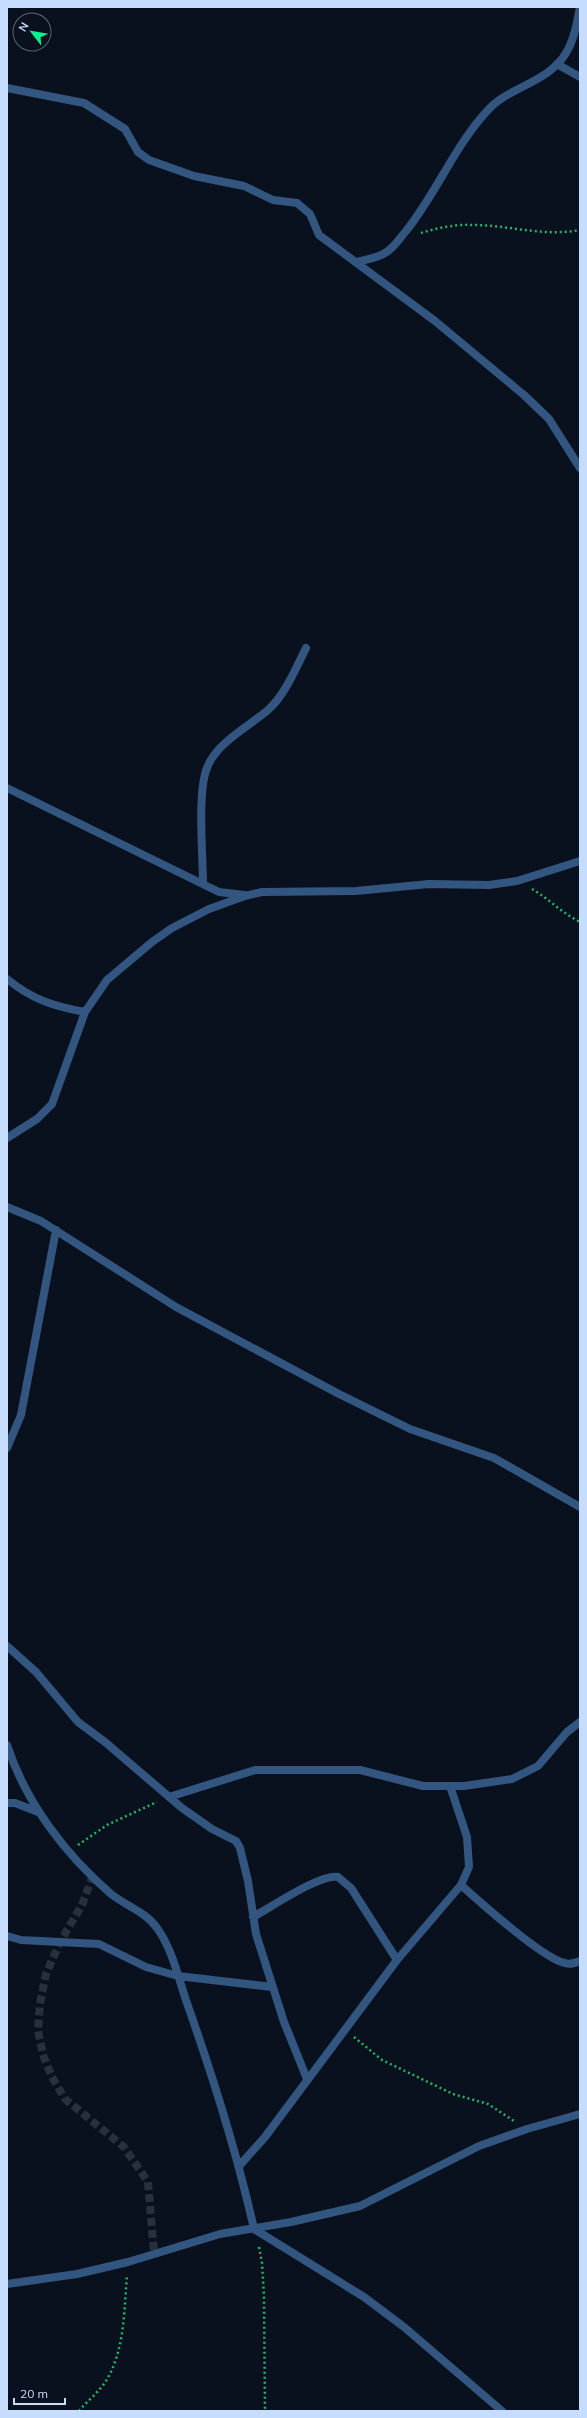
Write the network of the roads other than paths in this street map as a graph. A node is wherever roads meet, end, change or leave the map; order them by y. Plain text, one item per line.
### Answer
1 (580, 7) edge
2 (557, 64) junction
3 (580, 77) edge
4 (7, 88) edge
5 (356, 262) junction
6 (580, 468) edge
7 (306, 648) dead end
8 (7, 788) edge
9 (580, 861) edge
10 (203, 884) junction
11 (245, 896) junction
12 (7, 978) edge
13 (85, 1012) junction
14 (7, 1138) edge
15 (7, 1207) edge
16 (56, 1230) junction
17 (7, 1448) edge
18 (580, 1507) edge
19 (7, 1646) edge
20 (580, 1722) edge
21 (7, 1745) edge
22 (450, 1786) junction
23 (169, 1797) junction
24 (7, 1803) edge
25 (38, 1812) junction
26 (461, 1885) junction
27 (253, 1917) junction
28 (7, 1936) edge
29 (397, 1960) junction
30 (580, 1961) edge
31 (178, 1976) junction
32 (272, 1987) junction
33 (306, 2079) junction
34 (580, 2114) edge
35 (240, 2165) junction
36 (254, 2229) junction
37 (7, 2284) edge
38 (502, 2411) edge

1 - 2 street
2 - 3 street
2 - 5 street
4 - 5 street
5 - 6 street
7 - 10 street
8 - 10 street
9 - 11 street
10 - 11 street
11 - 13 street
12 - 13 street
13 - 14 street
15 - 16 street
16 - 17 street
16 - 18 street
19 - 23 street
20 - 22 street
21 - 25 street
22 - 23 street
22 - 26 street
23 - 27 street
24 - 25 street
25 - 31 street
26 - 29 street
26 - 30 street
27 - 29 street
27 - 32 street
28 - 31 street
29 - 33 street
31 - 32 street
31 - 35 street
32 - 33 street
33 - 35 street
34 - 36 street
35 - 36 street
36 - 37 street
36 - 38 street

